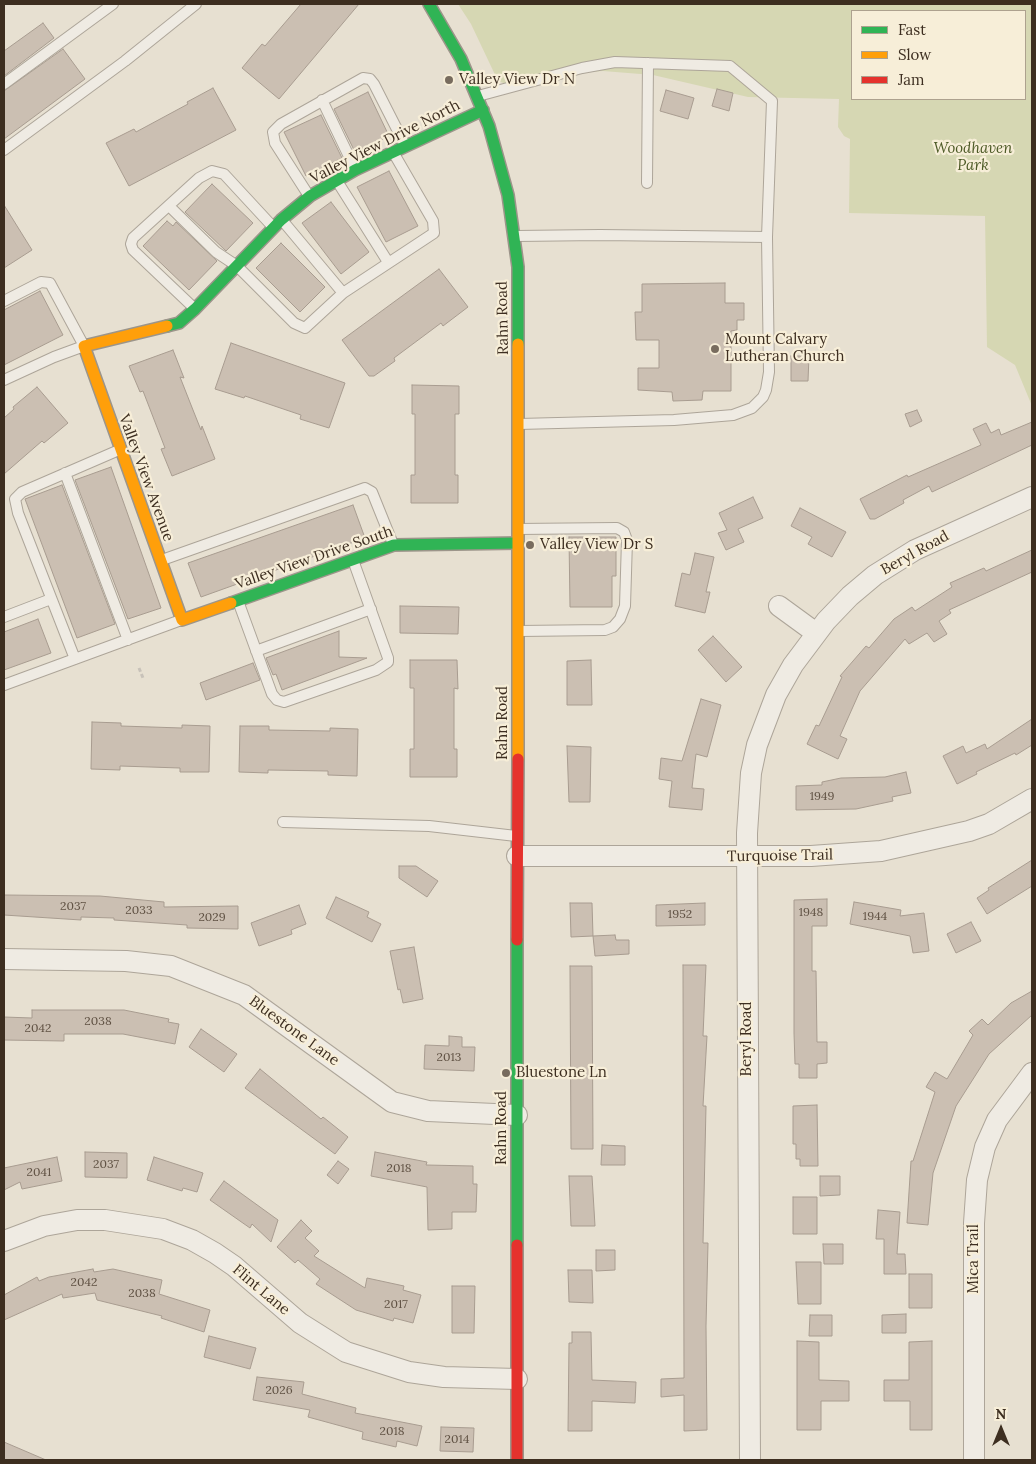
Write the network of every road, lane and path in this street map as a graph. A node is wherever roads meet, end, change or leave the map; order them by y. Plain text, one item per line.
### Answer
1 (113, 4) edge
2 (196, 4) edge
3 (429, 4) edge
4 (648, 63) junction
5 (4, 84) edge
6 (478, 96) junction
7 (322, 100) junction
8 (483, 110) junction
9 (405, 145) junction
10 (4, 150) edge
11 (393, 151) junction
12 (356, 170) junction
13 (336, 180) junction
14 (647, 183) dead end
15 (310, 196) junction
16 (168, 206) junction
17 (277, 224) junction
18 (515, 236) junction
19 (767, 238) junction
20 (388, 262) junction
21 (237, 266) junction
22 (343, 293) junction
23 (4, 301) edge
24 (195, 309) junction
25 (84, 346) junction
26 (4, 380) edge
27 (518, 424) junction
28 (120, 450) junction
29 (65, 474) junction
30 (1032, 497) edge
31 (518, 529) junction
32 (518, 542) junction
33 (394, 545) junction
34 (353, 559) junction
35 (161, 560) junction
36 (52, 599) junction
37 (238, 600) junction
38 (778, 606) dead end
39 (371, 609) junction
40 (4, 617) edge
41 (182, 620) junction
42 (518, 630) junction
43 (816, 633) junction
44 (128, 640) junction
45 (256, 651) junction
46 (75, 659) junction
47 (139, 668) dead end
48 (143, 678) dead end
49 (4, 685) edge
50 (1032, 799) edge
51 (283, 822) dead end
52 (517, 846) junction
53 (746, 856) junction
54 (4, 959) edge
55 (1032, 1073) edge
56 (517, 1115) junction
57 (4, 1241) edge
58 (517, 1379) junction
59 (517, 1460) edge
60 (750, 1460) edge
61 (974, 1460) edge

1 - 5 lane
2 - 10 lane
3 - 6 street, Rahn Road
4 - 6 lane
4 - 14 lane
4 - 19 lane
6 - 8 street, Rahn Road
7 - 9 lane
7 - 12 lane
7 - 15 lane
8 - 9 street, Valley View Drive North
8 - 18 street, Rahn Road
9 - 11 street, Valley View Drive North
11 - 12 street, Valley View Drive North
11 - 20 lane
12 - 13 street, Valley View Drive North
13 - 15 street, Valley View Drive North
13 - 20 lane
15 - 17 street, Valley View Drive North
16 - 17 lane
16 - 21 lane
16 - 24 lane
17 - 21 street, Valley View Drive North
17 - 22 lane
18 - 19 lane
18 - 27 street, Rahn Road
19 - 27 lane
20 - 22 lane
21 - 22 lane
21 - 24 street, Valley View Drive North
23 - 25 lane
24 - 25 street, Valley View Drive North
25 - 26 lane
25 - 28 street, Valley View Avenue
27 - 31 street, Rahn Road
28 - 29 lane
28 - 35 street, Valley View Avenue
29 - 36 lane
29 - 44 lane
30 - 43 street, Beryl Road
31 - 32 street, Rahn Road
31 - 42 lane
32 - 33 street, Valley View Drive South
32 - 42 street, Rahn Road
33 - 34 street, Valley View Drive South
33 - 35 lane
34 - 37 street, Valley View Drive South
34 - 39 lane
35 - 41 street, Valley View Avenue
36 - 40 lane
36 - 46 lane
37 - 41 street, Valley View Drive South
37 - 45 lane
38 - 43 street
39 - 45 lane
39 - 45 lane
41 - 44 lane
42 - 52 street, Rahn Road
43 - 53 street, Beryl Road
44 - 46 lane
46 - 49 lane
47 - 48 path
50 - 53 street, Turquoise Trail
51 - 52 lane
52 - 53 street, Turquoise Trail
52 - 56 street, Rahn Road
53 - 60 street, Beryl Road
54 - 56 street, Bluestone Lane
55 - 61 street, Mica Trail
56 - 58 street, Rahn Road
57 - 58 street, Flint Lane
58 - 59 street, Rahn Road

